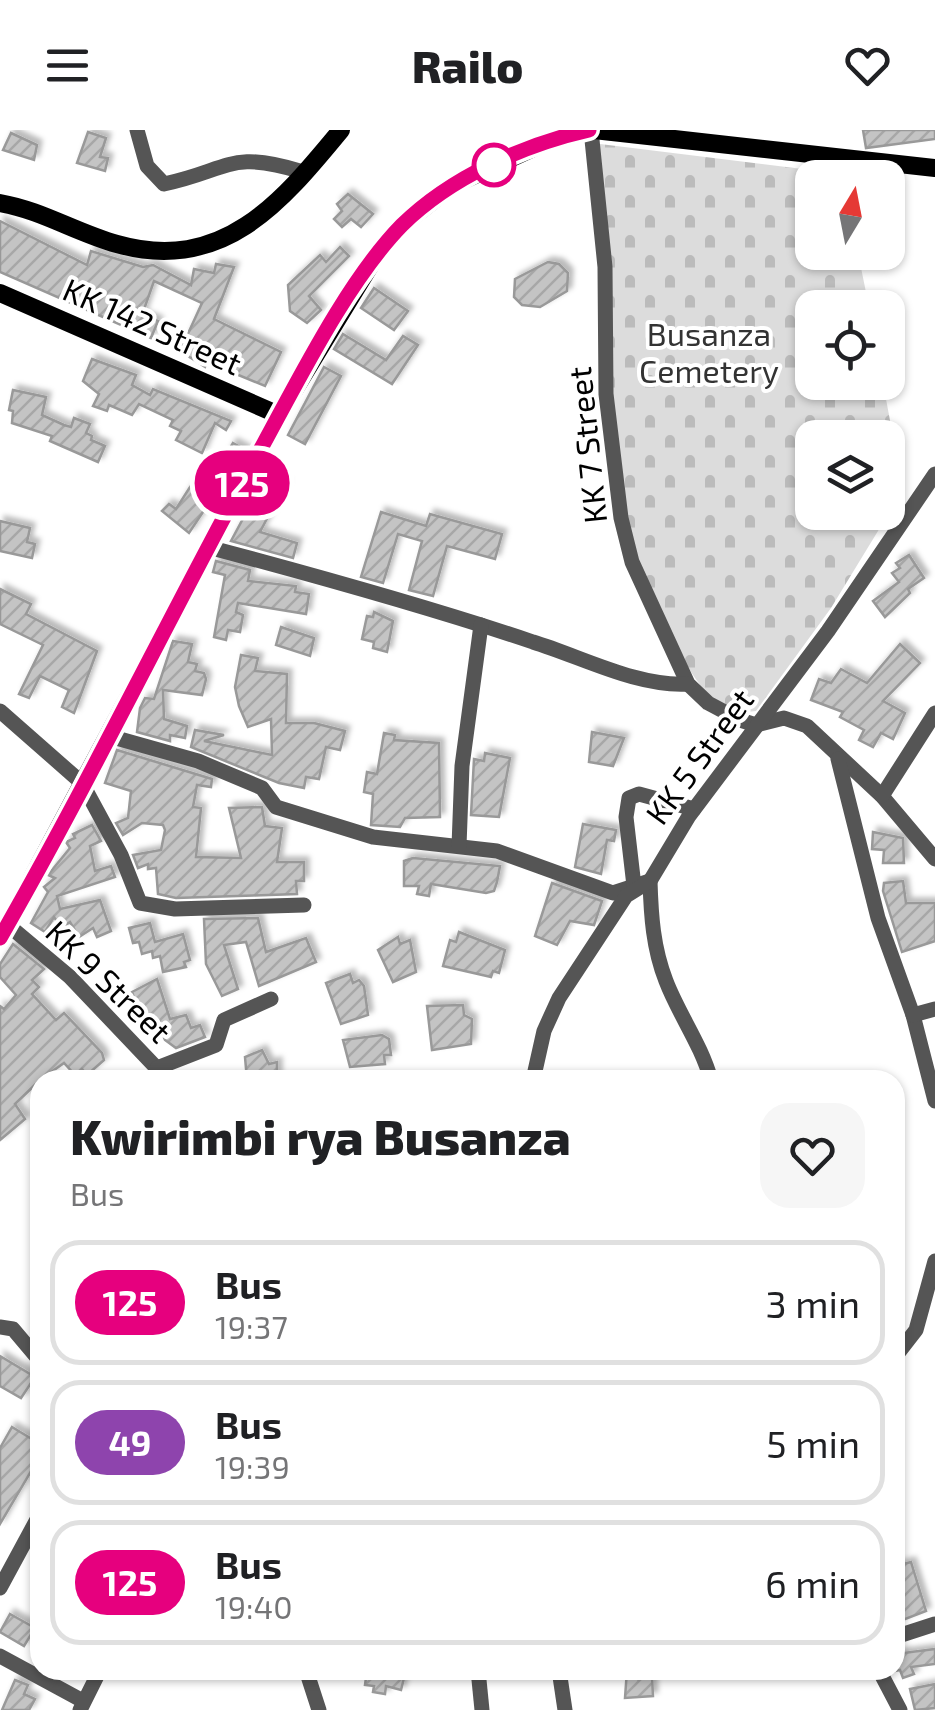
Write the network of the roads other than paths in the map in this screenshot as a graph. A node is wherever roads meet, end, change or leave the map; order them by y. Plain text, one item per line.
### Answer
1 (137, 130) edge
2 (341, 130) edge
3 (591, 130) edge
4 (935, 168) edge
5 (303, 172) junction
6 (0, 203) edge
7 (0, 293) edge
8 (279, 416) junction
9 (932, 488) edge
10 (208, 546) junction
11 (481, 625) junction
12 (688, 684) junction
13 (0, 711) edge
14 (935, 713) edge
15 (756, 725) junction
16 (109, 736) junction
17 (838, 758) junction
18 (82, 783) junction
19 (882, 796) junction
20 (694, 809) junction
21 (460, 846) junction
22 (935, 859) edge
23 (642, 883) junction
24 (304, 905) dead end
25 (4, 932) edge
26 (271, 999) dead end
27 (935, 1008) edge
28 (913, 1015) junction
29 (158, 1070) edge
30 (169, 1070) edge
31 (535, 1070) edge
32 (708, 1070) edge
33 (935, 1101) edge
34 (935, 1261) edge
35 (929, 1288) junction
36 (935, 1309) edge
37 (0, 1327) edge
38 (905, 1344) edge
39 (30, 1349) edge
40 (30, 1532) edge
41 (0, 1588) edge
42 (935, 1624) edge
43 (905, 1634) edge
44 (0, 1656) edge
45 (30, 1674) edge
46 (39, 1680) edge
47 (95, 1680) edge
48 (309, 1680) edge
49 (479, 1680) edge
50 (560, 1680) edge
51 (884, 1680) edge
52 (82, 1706) edge
53 (318, 1710) edge
54 (482, 1710) edge
55 (565, 1710) edge
56 (900, 1710) edge

1 - 5 street
2 - 5 main road
3 - 4 main road
3 - 8 main road
3 - 12 street, KK 7 Street
5 - 6 main road
7 - 8 main road, KK 142 Street
8 - 10 main road
9 - 15 street, KK 5 Street
10 - 11 street
10 - 16 main road
11 - 12 street
11 - 21 street
12 - 15 street
13 - 18 street
14 - 19 street
15 - 17 street
15 - 20 street, KK 5 Street
16 - 18 main road
16 - 21 street
17 - 19 street
17 - 28 street
18 - 24 street
18 - 25 main road
19 - 22 street
20 - 23 street, KK 5 Street
20 - 23 street
21 - 23 street
23 - 31 street, KK 5 Street
23 - 32 street
25 - 29 street, KK 9 Street
26 - 30 street
27 - 28 street
28 - 33 street
34 - 35 street
35 - 36 street
35 - 38 street
37 - 39 street
40 - 41 street
42 - 43 street
44 - 45 street
46 - 52 street
47 - 52 street
48 - 53 street
49 - 54 street
50 - 55 street
51 - 56 street

